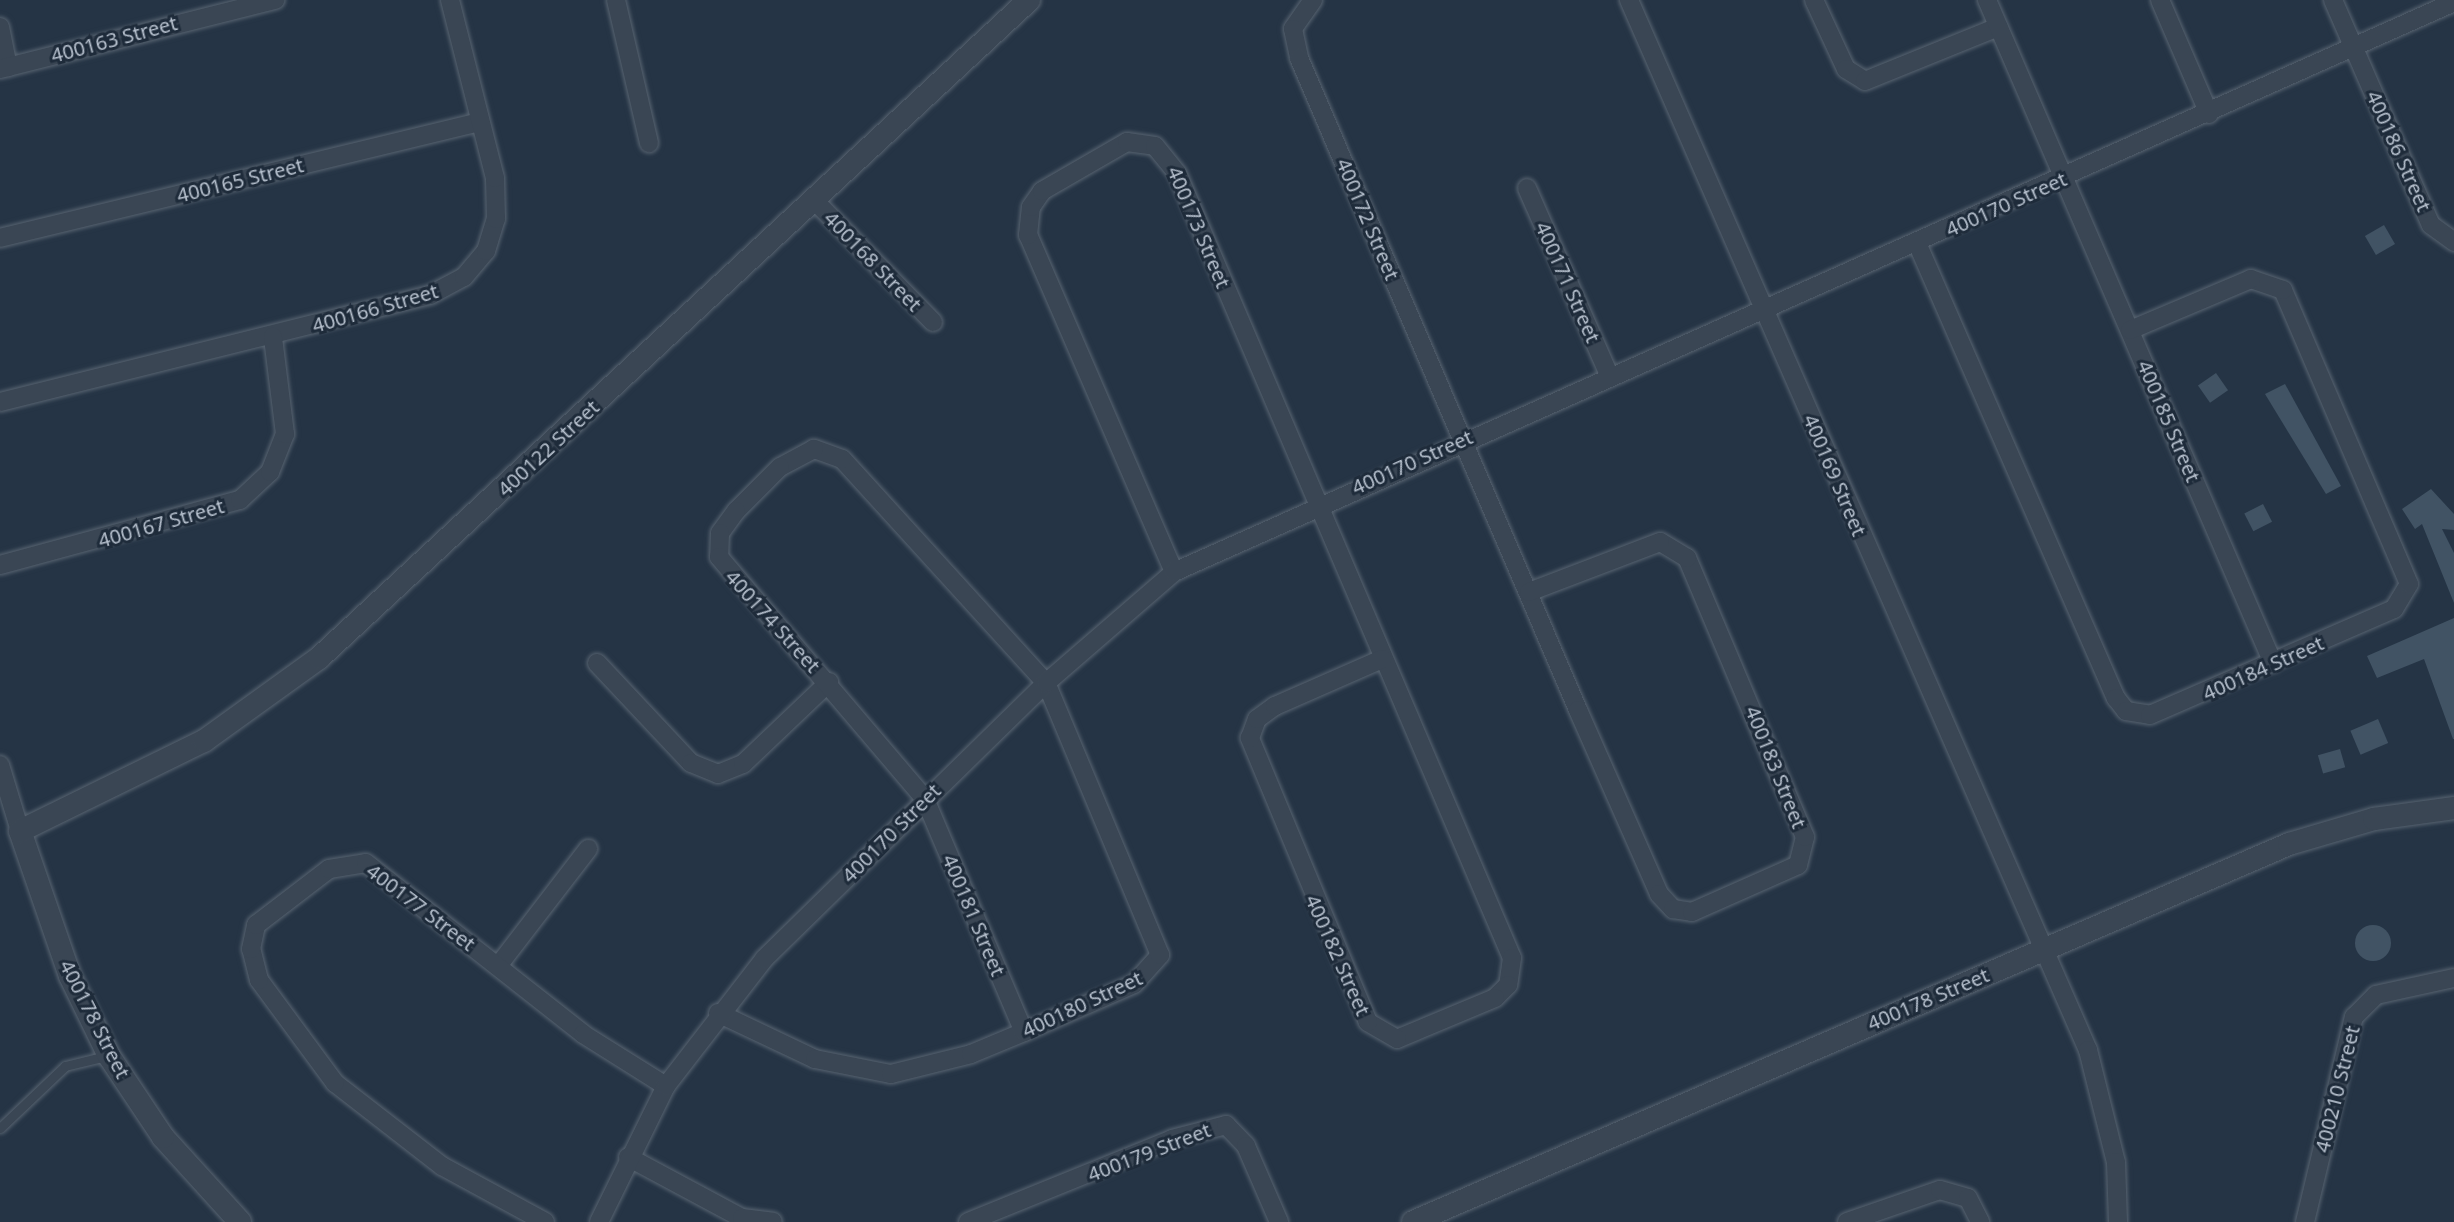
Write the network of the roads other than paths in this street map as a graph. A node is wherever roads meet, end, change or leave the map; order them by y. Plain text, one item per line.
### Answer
1 (188, 0) edge
2 (275, 0) edge
3 (450, 0) edge
4 (616, 0) edge
5 (1029, 0) edge
6 (1313, 0) edge
7 (1629, 0) edge
8 (1814, 0) edge
9 (1987, 0) edge
10 (2160, 0) edge
11 (2333, 0) edge
12 (2454, 2) edge
13 (187, 20) junction
14 (0, 27) edge
15 (1998, 27) junction
16 (2354, 49) junction
17 (4, 68) edge
18 (2209, 114) junction
19 (480, 122) junction
20 (649, 143) dead end
21 (2064, 179) junction
22 (1527, 188) dead end
23 (813, 199) junction
24 (0, 238) edge
25 (2454, 242) edge
26 (1917, 243) junction
27 (1763, 309) junction
28 (933, 322) dead end
29 (2130, 330) junction
30 (273, 337) junction
31 (1610, 377) junction
32 (0, 402) edge
33 (1463, 440) junction
34 (1316, 504) junction
35 (0, 565) edge
36 (1174, 572) junction
37 (1529, 592) junction
38 (1382, 659) junction
39 (597, 663) dead end
40 (2273, 663) junction
41 (829, 682) junction
42 (1046, 683) junction
43 (0, 765) edge
44 (925, 799) junction
45 (2454, 808) edge
46 (20, 831) junction
47 (588, 849) dead end
48 (2039, 951) junction
49 (498, 966) junction
50 (2454, 978) edge
51 (718, 1013) junction
52 (1024, 1032) junction
53 (109, 1056) junction
54 (666, 1086) junction
55 (0, 1128) edge
56 (628, 1157) junction
57 (240, 1222) edge
58 (545, 1222) edge
59 (599, 1222) edge
60 (773, 1222) edge
61 (968, 1222) edge
62 (1279, 1222) edge
63 (1413, 1222) edge
64 (1847, 1222) edge
65 (1980, 1222) edge
66 (2118, 1222) edge
67 (2305, 1222) edge

1 - 13 street
2 - 13 street, 400163 Street
3 - 19 street, 400166 Street
4 - 20 street
5 - 23 street, 400122 Street
6 - 33 street, 400172 Street
7 - 27 street, 400169 Street
8 - 15 street
9 - 15 street, 400185 Street
10 - 18 street
11 - 16 street, 400186 Street
12 - 16 street, 400170 Street
13 - 17 street, 400163 Street
14 - 17 street
15 - 21 street, 400185 Street
16 - 18 street, 400170 Street
16 - 25 street, 400186 Street
18 - 21 street, 400170 Street
19 - 24 street, 400165 Street
19 - 30 street, 400166 Street
21 - 26 street, 400170 Street
21 - 29 street, 400185 Street
22 - 31 street, 400171 Street
23 - 28 street, 400168 Street
23 - 46 street, 400122 Street
26 - 27 street, 400170 Street
26 - 40 street, 400184 Street
27 - 31 street, 400170 Street
27 - 48 street, 400169 Street
29 - 40 street, 400185 Street
29 - 40 street, 400184 Street
30 - 32 street, 400166 Street
30 - 35 street, 400167 Street
31 - 33 street, 400170 Street
33 - 34 street, 400170 Street
33 - 37 street, 400183 Street
34 - 36 street, 400170 Street
34 - 36 street, 400173 Street
34 - 38 street, 400182 Street
36 - 42 street, 400170 Street
37 - 37 street, 400183 Street
38 - 38 street, 400182 Street
39 - 41 street
41 - 42 street, 400174 Street
41 - 44 street, 400174 Street
42 - 44 street, 400170 Street
42 - 52 street, 400180 Street
43 - 46 street
44 - 51 street, 400170 Street
44 - 52 street, 400181 Street
45 - 48 street, 400178 Street
46 - 53 street, 400178 Street
47 - 49 street
48 - 63 street, 400178 Street
48 - 66 street, 400169 Street
49 - 54 street, 400177 Street
49 - 58 street, 400177 Street
50 - 67 street, 400210 Street
51 - 52 street, 400180 Street
51 - 54 street, 400170 Street
53 - 55 lane
53 - 57 street, 400178 Street
54 - 56 street, 400170 Street
56 - 59 street, 400170 Street
56 - 60 street
61 - 62 street, 400179 Street
64 - 65 street

